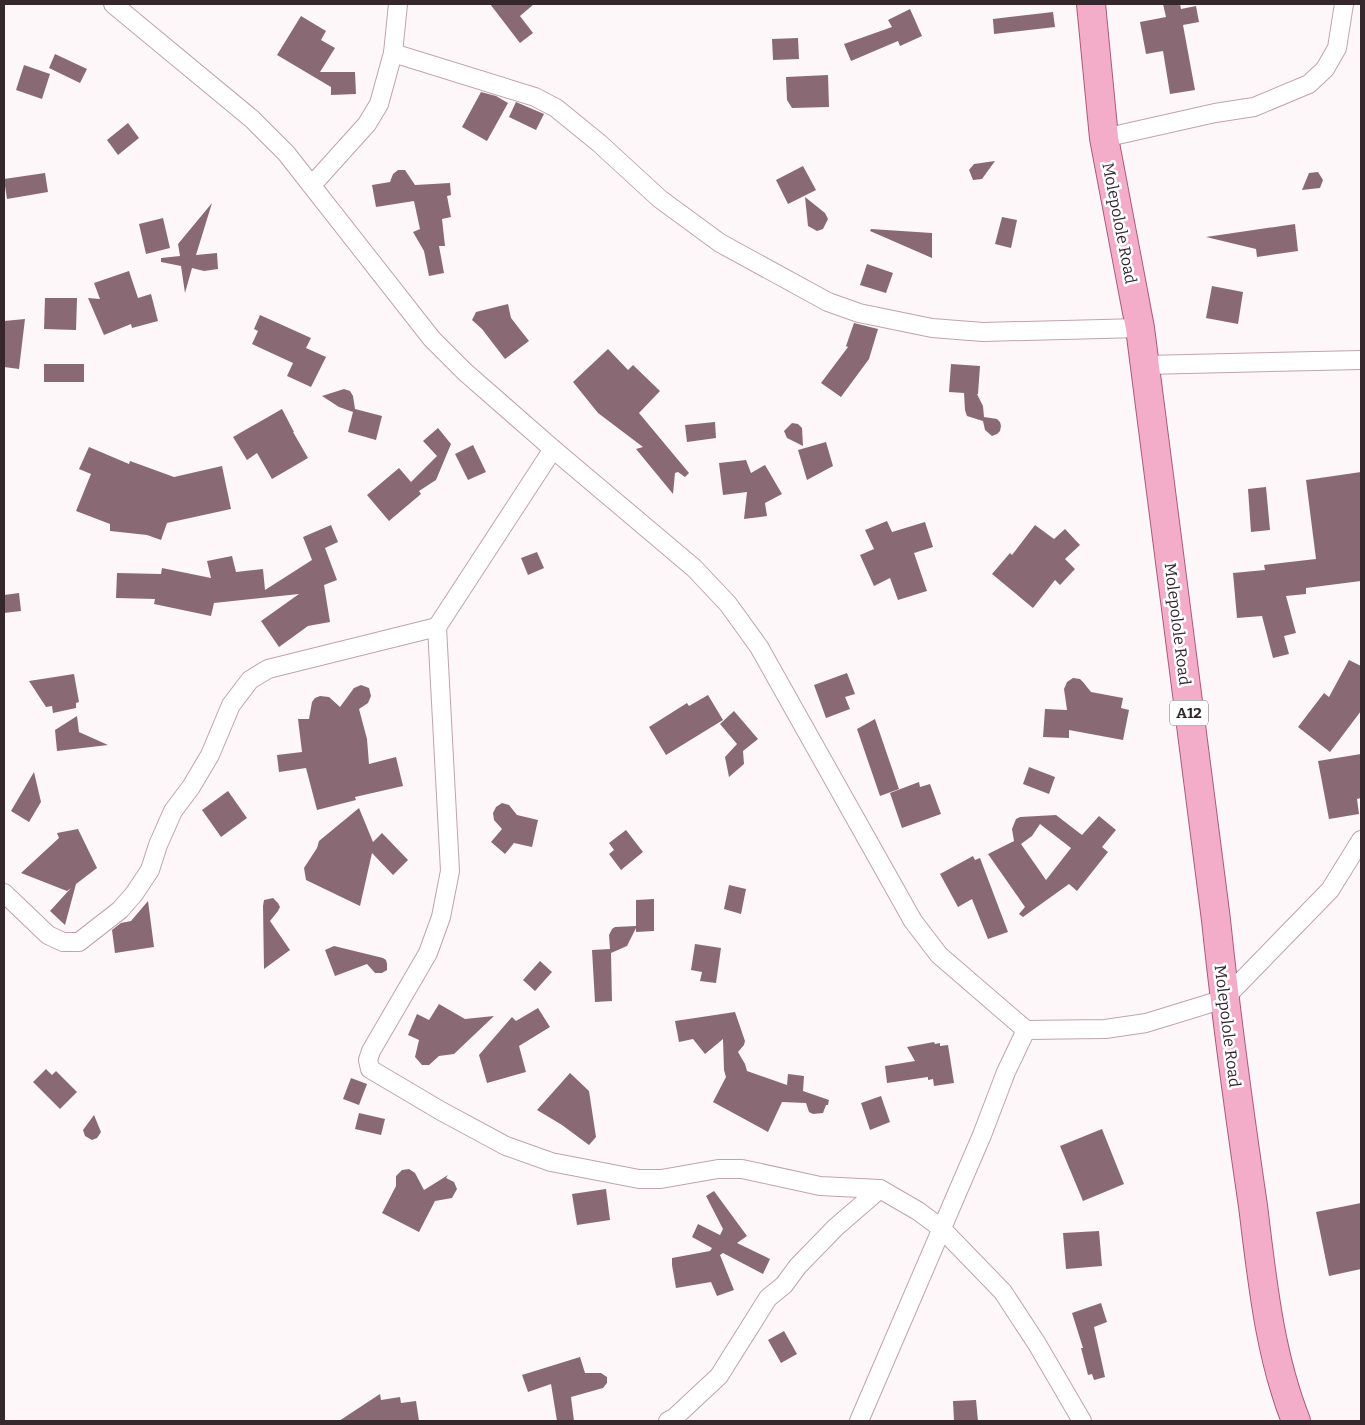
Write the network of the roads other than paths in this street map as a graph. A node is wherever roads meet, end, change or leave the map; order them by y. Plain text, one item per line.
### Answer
1 (113, 4) edge
2 (398, 4) edge
3 (1091, 4) edge
4 (1344, 4) edge
5 (393, 52) junction
6 (1104, 138) junction
7 (312, 185) junction
8 (1140, 328) junction
9 (1361, 360) edge
10 (1145, 365) junction
11 (553, 449) junction
12 (438, 627) junction
13 (1361, 840) edge
14 (4, 893) edge
15 (1224, 999) junction
16 (1026, 1030) junction
17 (880, 1189) junction
18 (941, 1228) junction
19 (668, 1421) edge
20 (859, 1421) edge
21 (1082, 1421) edge
22 (1296, 1421) edge

1 - 7 street
2 - 5 street
3 - 6 main road, Molepolole Road / A12
4 - 6 street
5 - 7 street
5 - 8 street
6 - 8 main road, Molepolole Road / A12
7 - 11 street
8 - 10 main road, Molepolole Road / A12
9 - 10 street
10 - 15 main road, Molepolole Road / A12
11 - 12 street
11 - 16 street
12 - 14 street
12 - 17 street
13 - 15 street
15 - 16 street
15 - 22 main road, Molepolole Road / A12
16 - 18 street
17 - 18 street
17 - 19 street
18 - 20 street
18 - 21 street

